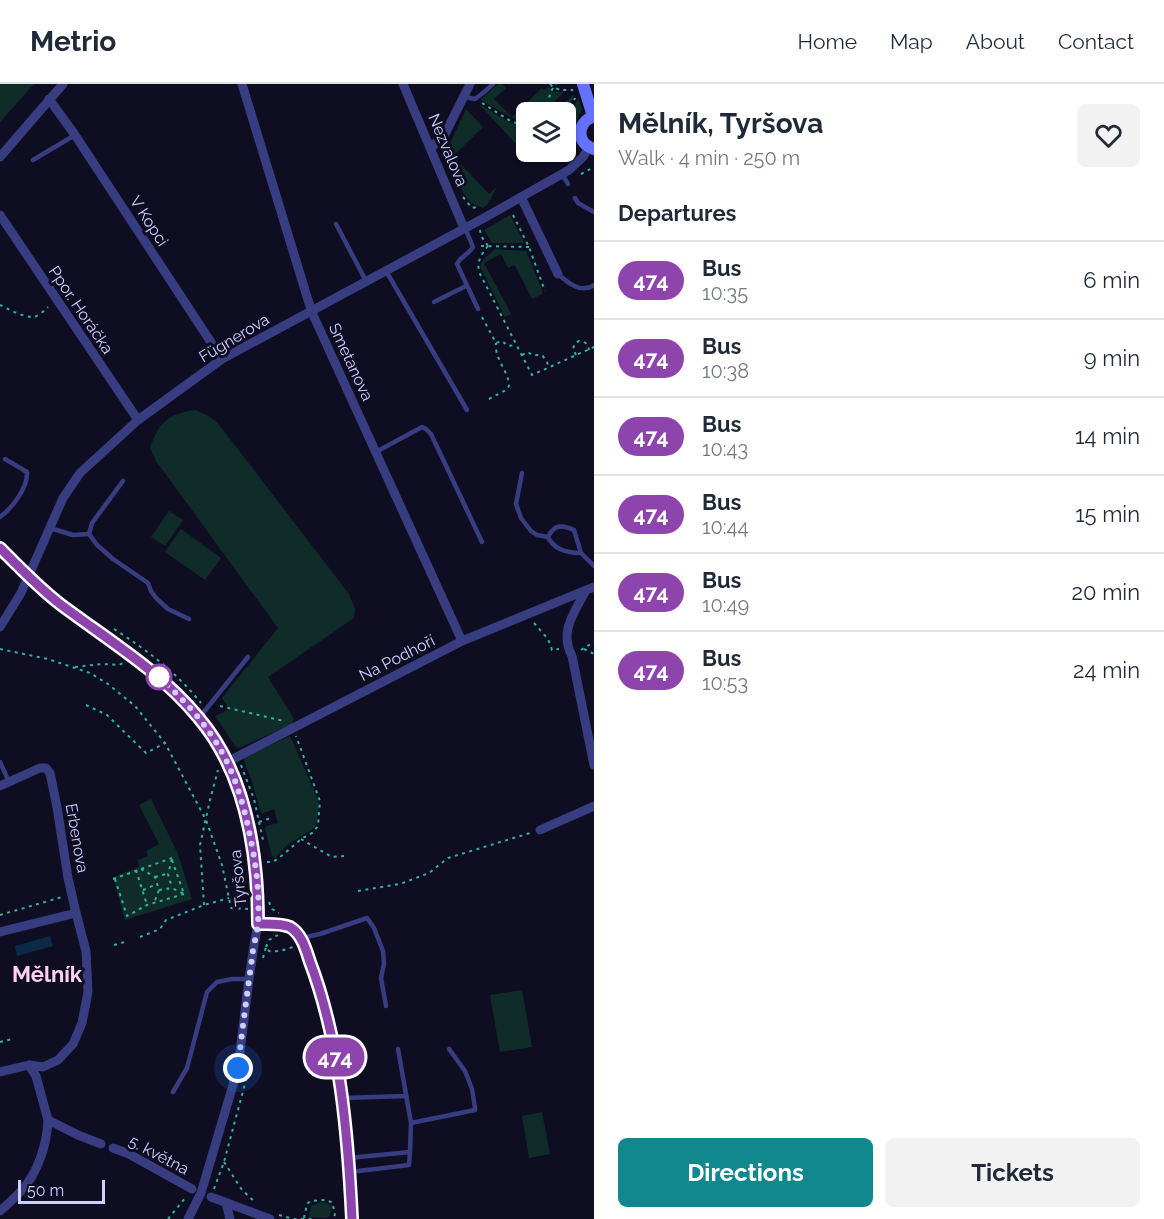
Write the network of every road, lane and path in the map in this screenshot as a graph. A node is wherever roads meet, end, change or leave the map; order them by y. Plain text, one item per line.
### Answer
1 (63, 84) edge
2 (242, 84) edge
3 (403, 84) edge
4 (470, 84) edge
5 (493, 84) edge
6 (550, 84) edge
7 (556, 84) edge
8 (583, 85) edge
9 (554, 88) junction
10 (470, 98) junction
11 (49, 99) junction
12 (548, 102) edge
13 (574, 102) edge
14 (593, 116) edge
15 (516, 123) edge
16 (75, 135) junction
17 (431, 148) junction
18 (591, 148) edge
19 (0, 157) edge
20 (33, 160) dead end
21 (594, 166) edge
22 (566, 180) junction
23 (463, 197) dead end
24 (575, 198) dead end
25 (523, 201) junction
26 (594, 212) edge
27 (0, 215) edge
28 (484, 218) junction
29 (336, 224) dead end
30 (466, 231) junction
31 (488, 246) junction
32 (529, 247) junction
33 (386, 271) junction
34 (558, 274) joint
35 (366, 281) junction
36 (594, 285) edge
37 (466, 286) junction
38 (545, 291) dead end
39 (57, 300) junction
40 (434, 302) dead end
41 (0, 305) edge
42 (478, 309) joint
43 (312, 310) junction
44 (496, 343) junction
45 (516, 345) junction
46 (594, 347) edge
47 (589, 350) junction
48 (522, 355) junction
49 (577, 356) junction
50 (222, 359) junction
51 (549, 369) junction
52 (489, 399) dead end
53 (467, 410) dead end
54 (138, 420) junction
55 (376, 452) junction
56 (5, 459) dead end
57 (522, 473) dead end
58 (123, 481) dead end
59 (0, 518) edge
60 (50, 528) junction
61 (89, 534) junction
62 (548, 537) junction
63 (482, 543) dead end
64 (0, 548) edge
65 (581, 553) junction
66 (594, 566) edge
67 (29, 576) junction
68 (589, 590) edge
69 (526, 615) junction
70 (189, 619) dead end
71 (0, 627) edge
72 (462, 641) junction
73 (594, 642) edge
74 (567, 648) junction
75 (0, 649) edge
76 (594, 654) edge
77 (248, 657) dead end
78 (126, 662) dead end
79 (74, 667) junction
80 (211, 704) junction
81 (86, 705) dead end
82 (199, 718) junction
83 (296, 727) junction
84 (165, 743) junction
85 (0, 762) edge
86 (214, 762) dead end
87 (227, 762) junction
88 (594, 765) edge
89 (249, 782) dead end
90 (4, 784) edge
91 (594, 806) edge
92 (271, 818) dead end
93 (206, 820) junction
94 (259, 822) junction
95 (540, 830) joint
96 (300, 839) junction
97 (263, 844) dead end
98 (344, 856) dead end
99 (172, 858) junction
100 (267, 862) dead end
101 (141, 869) junction
102 (136, 870) junction
103 (168, 874) junction
104 (154, 877) junction
105 (157, 884) junction
106 (172, 888) junction
107 (142, 890) junction
108 (159, 890) junction
109 (358, 891) dead end
110 (184, 894) junction
111 (268, 895) dead end
112 (62, 896) dead end
113 (229, 898) junction
114 (154, 903) junction
115 (147, 905) junction
116 (204, 905) junction
117 (248, 909) dead end
118 (76, 913) junction
119 (284, 914) dead end
120 (0, 915) edge
121 (258, 924) junction
122 (0, 932) edge
123 (284, 934) dead end
124 (140, 937) dead end
125 (298, 940) junction
126 (128, 941) dead end
127 (114, 945) dead end
128 (266, 947) dead end
129 (269, 951) dead end
130 (249, 979) junction
131 (386, 1006) dead end
132 (12, 1039) dead end
133 (0, 1042) edge
134 (398, 1049) dead end
135 (449, 1049) dead end
136 (29, 1065) junction
137 (0, 1072) edge
138 (173, 1092) dead end
139 (406, 1096) junction
140 (341, 1098) junction
141 (48, 1120) junction
142 (411, 1123) junction
143 (101, 1144) dead end
144 (113, 1148) dead end
145 (410, 1152) junction
146 (349, 1158) junction
147 (350, 1172) junction
148 (196, 1191) junction
149 (212, 1197) joint
150 (226, 1203) junction
151 (262, 1208) dead end
152 (0, 1211) edge
153 (174, 1212) junction
154 (177, 1216) dead end
155 (274, 1217) edge
156 (304, 1218) edge
157 (168, 1219) edge
158 (188, 1219) edge
159 (230, 1219) edge
160 (312, 1219) edge
161 (334, 1219) edge
162 (351, 1219) edge

1 - 11 street
2 - 43 street, Smetanova
3 - 17 street, Nezvalova
4 - 10 street
5 - 10 lane
6 - 9 path
7 - 9 path
8 - 14 street
9 - 12 path
9 - 13 path
10 - 15 path
10 - 17 street
11 - 16 street, V Kopci
11 - 19 street
14 - 18 street
16 - 20 lane
16 - 50 street, V Kopci
17 - 30 street, Nezvalova
18 - 22 street, Fügnerova
21 - 22 path
22 - 25 street, Fügnerova
23 - 28 path
24 - 26 lane
25 - 28 street, Fügnerova
25 - 32 path
25 - 34 street
27 - 39 street, Ppor. Horáčka
28 - 30 street, Fügnerova
29 - 35 lane
30 - 31 path
30 - 33 street, Fügnerova
30 - 37 lane
31 - 32 path
31 - 45 path
32 - 38 path
33 - 35 street, Fügnerova
33 - 53 lane
34 - 36 lane
35 - 43 street, Fügnerova
37 - 40 lane
37 - 42 lane
39 - 41 path
39 - 54 street, Ppor. Horáčka
42 - 44 path
43 - 50 street, Fügnerova
43 - 55 street, Smetanova
44 - 45 path
44 - 52 path
45 - 48 path
46 - 47 path
47 - 49 path
47 - 49 path
48 - 51 path
48 - 51 path
49 - 51 path
50 - 54 street, Fügnerova
54 - 60 street, Fügnerova
55 - 63 lane
55 - 72 street, Smetanova
56 - 59 lane
57 - 62 lane
58 - 61 lane
60 - 61 lane
60 - 67 street, Fügnerova
61 - 70 lane
62 - 65 lane
62 - 65 lane
64 - 67 street, Tyršova
65 - 66 lane
67 - 71 street, Fügnerova
67 - 82 street, Tyršova
68 - 69 street, Na Podhoří
68 - 74 street
69 - 72 street, Na Podhoří
69 - 74 path
72 - 83 street, Na Podhoří
73 - 76 path
74 - 88 street
75 - 79 path
77 - 80 lane
78 - 79 path
79 - 84 path
80 - 82 lane
80 - 83 path
81 - 84 path
82 - 87 street, Tyršova
83 - 87 street, Na Podhoří
83 - 96 path
84 - 93 path
85 - 90 lane
86 - 93 path
87 - 121 street, Tyršova
89 - 94 path
90 - 118 street, Erbenova
91 - 95 street
92 - 94 path
93 - 113 path
93 - 116 path
94 - 97 path
95 - 109 path
96 - 98 path
96 - 100 path
99 - 101 path
99 - 103 path
99 - 110 path
101 - 102 path
101 - 104 path
102 - 107 path
102 - 115 path
103 - 104 path
103 - 106 path
104 - 105 path
105 - 107 path
105 - 108 path
106 - 108 path
106 - 110 path
107 - 115 path
108 - 114 path
110 - 114 path
111 - 119 path
112 - 120 path
113 - 116 path
113 - 117 path
114 - 115 path
116 - 124 path
118 - 122 street
118 - 136 street, Erbenova
121 - 125 street
121 - 130 street, Tyršova
123 - 128 path
125 - 129 path
125 - 131 lane
125 - 140 street
126 - 127 path
130 - 138 lane
130 - 148 street, Tyršova
132 - 133 path
134 - 139 lane
135 - 142 lane
136 - 137 street, Erbenova
136 - 141 street
139 - 140 lane
139 - 142 lane
140 - 146 street
141 - 143 street
141 - 152 street
142 - 145 lane
144 - 148 street, 5. května
145 - 146 lane
145 - 147 lane
146 - 147 street
147 - 162 street
148 - 153 path
148 - 158 street, Tyršova
149 - 150 street
149 - 151 path
150 - 155 street
150 - 159 street
153 - 154 path
153 - 157 path
155 - 156 path
156 - 160 path
156 - 161 path

